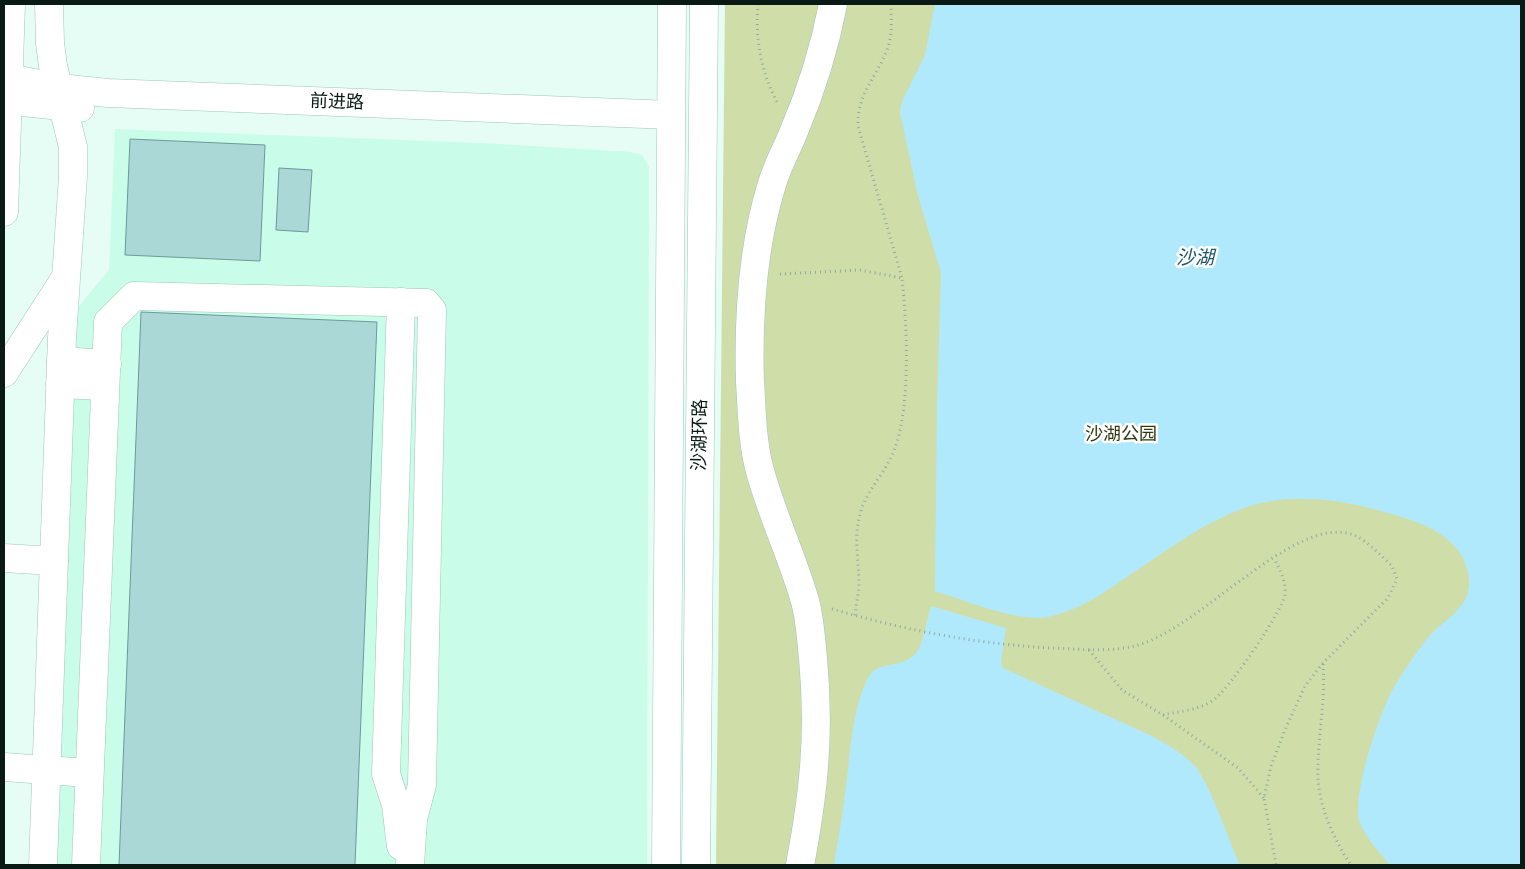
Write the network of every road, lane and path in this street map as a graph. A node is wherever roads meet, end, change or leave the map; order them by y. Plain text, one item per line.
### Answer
1 (11, 4) edge
2 (49, 4) edge
3 (672, 4) edge
4 (704, 4) edge
5 (758, 4) edge
6 (834, 4) edge
7 (891, 4) edge
8 (6, 89) edge
9 (60, 97) junction
10 (671, 124) junction
11 (794, 130) junction
12 (4, 212) edge
13 (66, 277) junction
14 (753, 277) junction
15 (902, 278) junction
16 (401, 302) junction
17 (61, 372) junction
18 (4, 374) edge
19 (106, 375) junction
20 (4, 558) edge
21 (1274, 558) junction
22 (54, 561) junction
23 (806, 601) junction
24 (855, 616) junction
25 (1088, 650) junction
26 (1323, 664) junction
27 (1163, 715) junction
28 (4, 767) edge
29 (46, 770) junction
30 (89, 773) junction
31 (1264, 798) junction
32 (43, 865) edge
33 (86, 865) edge
34 (406, 865) edge
35 (410, 865) edge
36 (666, 865) edge
37 (696, 865) edge
38 (800, 865) edge
39 (1276, 865) edge
40 (1351, 865) edge

1 - 8 street
2 - 9 street
3 - 10 street, 沙湖环路
4 - 37 street, 沙湖环路
5 - 11 path
6 - 11 street
7 - 15 path
8 - 9 street, 前进路
8 - 12 street
9 - 10 street, 前进路
9 - 13 street
10 - 36 street, 沙湖环路
11 - 14 street
13 - 17 street
13 - 18 street
14 - 15 path
14 - 23 street
15 - 24 path
16 - 19 street
16 - 34 street
16 - 35 street
17 - 19 street
17 - 22 street
19 - 30 street
20 - 22 street
21 - 25 path
21 - 26 path
21 - 27 path
22 - 29 street
23 - 24 path
23 - 38 street
24 - 25 path
25 - 27 path
26 - 31 path
26 - 40 path
27 - 31 path
28 - 29 street
29 - 30 street
29 - 32 street
30 - 33 street
31 - 39 path

